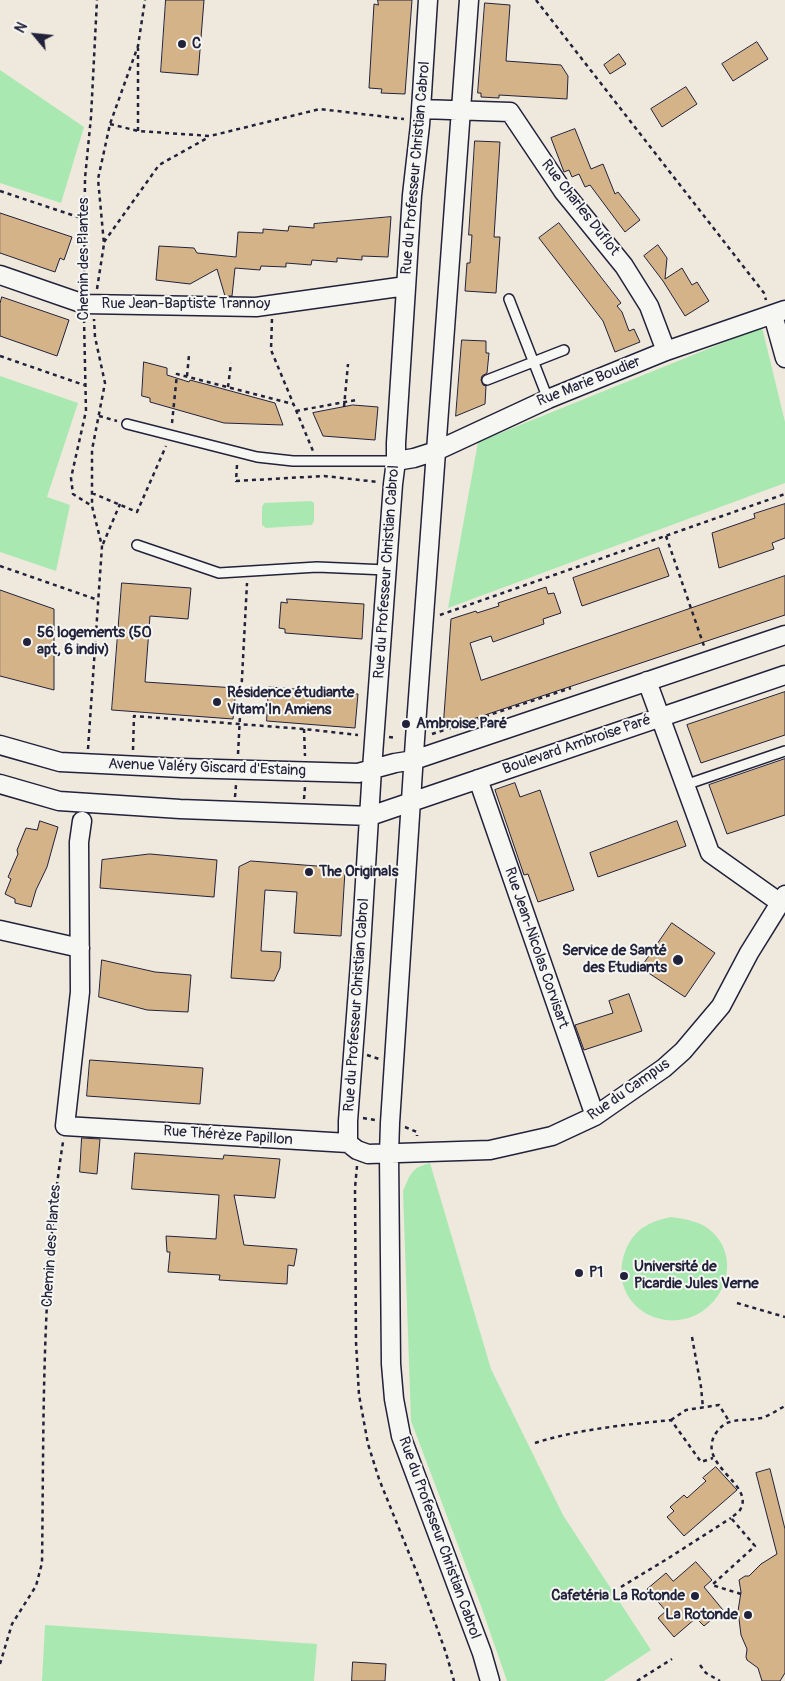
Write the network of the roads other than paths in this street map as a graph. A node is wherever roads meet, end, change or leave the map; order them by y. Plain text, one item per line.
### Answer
1 (428, 0) edge
2 (469, 0) edge
3 (461, 110) junction
4 (421, 114) junction
5 (0, 275) edge
6 (406, 286) junction
7 (509, 299) dead end
8 (779, 312) edge
9 (564, 350) dead end
10 (666, 351) junction
11 (785, 358) edge
12 (533, 361) junction
13 (488, 380) dead end
14 (548, 399) junction
15 (127, 424) road end
16 (436, 451) junction
17 (396, 461) junction
18 (137, 545) dead end
19 (387, 570) junction
20 (785, 635) edge
21 (785, 675) edge
22 (647, 682) junction
23 (660, 717) junction
24 (0, 745) edge
25 (785, 751) edge
26 (414, 760) junction
27 (372, 769) junction
28 (478, 779) junction
29 (0, 784) edge
30 (685, 784) junction
31 (412, 802) junction
32 (370, 816) junction
33 (82, 820) dead end
34 (782, 898) edge
35 (0, 930) edge
36 (80, 948) junction
37 (595, 1116) junction
38 (348, 1143) junction
39 (389, 1154) junction
40 (490, 1681) edge

1 - 4 street, Rue du Professeur Christian Cabrol
2 - 3 street, Rue du Professeur Christian Cabrol
3 - 4 street
3 - 10 street, Rue Charles Duflot
3 - 16 street, Rue du Professeur Christian Cabrol
4 - 6 street, Rue du Professeur Christian Cabrol
5 - 6 street, Rue Jean-Baptiste Trannoy
6 - 17 street, Rue du Professeur Christian Cabrol
7 - 12 lane
8 - 10 street, Rue Marie Boudier
8 - 11 street
9 - 12 lane
10 - 14 street, Rue Marie Boudier
12 - 13 lane
12 - 14 lane
14 - 16 street, Rue Marie Boudier
15 - 17 lane
16 - 17 street, Rue Marie Boudier
16 - 26 street, Rue du Professeur Christian Cabrol
17 - 19 street, Rue du Professeur Christian Cabrol
18 - 19 lane
19 - 27 street, Rue du Professeur Christian Cabrol
20 - 22 street
21 - 23 street, Boulevard Ambroise Paré
22 - 23 street
22 - 26 street
23 - 28 street, Boulevard Ambroise Paré
23 - 30 street
24 - 27 street, Avenue Valéry Giscard d'Estaing
25 - 30 lane
26 - 27 street, Avenue Valéry Giscard d'Estaing
26 - 31 street, Rue du Professeur Christian Cabrol
27 - 32 street, Rue du Professeur Christian Cabrol
28 - 31 street, Boulevard Ambroise Paré
28 - 37 street, Rue Jean-Nicolas Corvisart
29 - 32 street
30 - 34 street
31 - 32 street, Boulevard Ambroise Paré
31 - 39 street, Rue du Professeur Christian Cabrol
32 - 38 street, Rue du Professeur Christian Cabrol
33 - 36 street
34 - 37 street, Rue du Campus
35 - 36 street
36 - 38 street, Rue Thérèze Papillon
37 - 39 street, Rue du Campus
38 - 39 street, Rue Thérèze Papillon
39 - 40 street, Rue du Professeur Christian Cabrol

